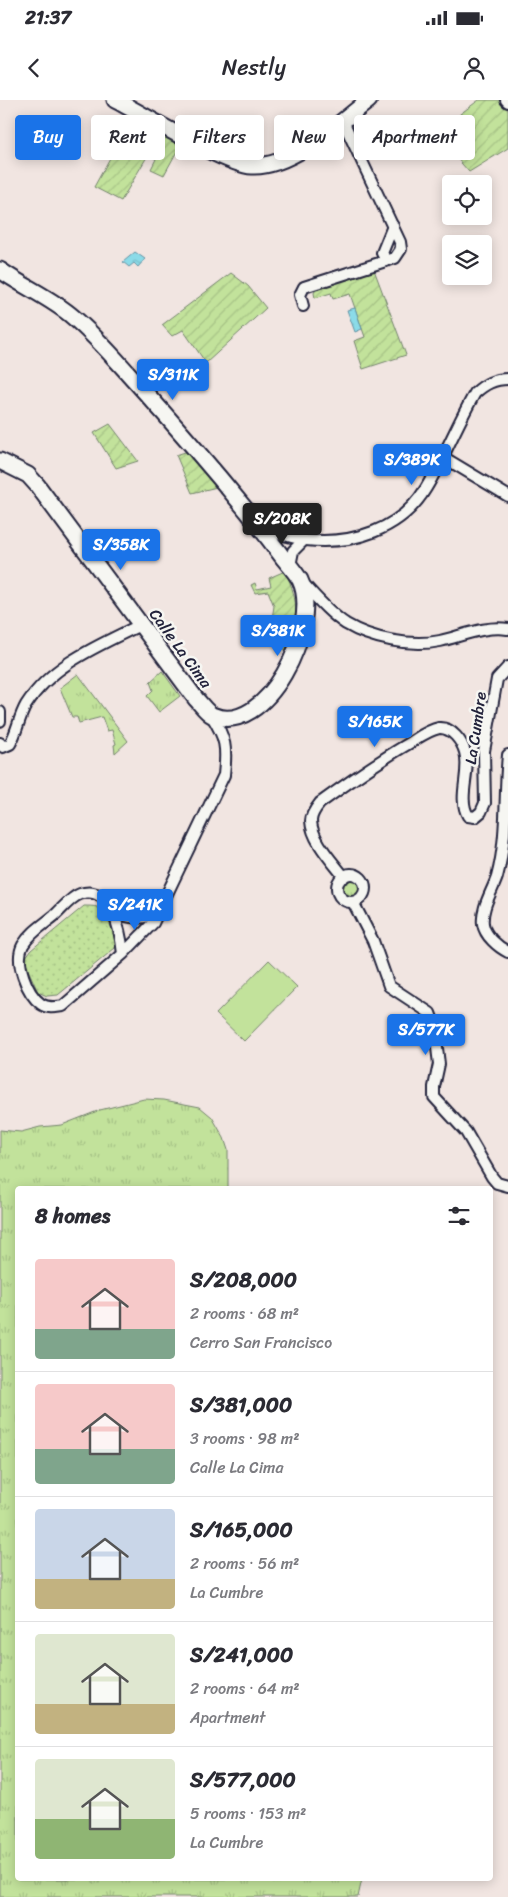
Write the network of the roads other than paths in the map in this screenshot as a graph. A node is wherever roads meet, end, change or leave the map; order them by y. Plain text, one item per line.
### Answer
1 (116, 100) edge
2 (370, 100) edge
3 (344, 120) edge
4 (344, 123) edge
5 (280, 160) edge
6 (393, 226) junction
7 (386, 260) junction
8 (0, 270) edge
9 (303, 306) dead end
10 (508, 379) edge
11 (443, 457) junction
12 (0, 461) edge
13 (508, 496) edge
14 (261, 528) junction
15 (304, 540) junction
16 (290, 566) junction
17 (300, 581) junction
18 (142, 624) junction
19 (508, 629) edge
20 (508, 667) edge
21 (0, 712) edge
22 (211, 715) junction
23 (0, 721) edge
24 (0, 743) edge
25 (508, 755) edge
26 (344, 877) junction
27 (353, 902) junction
28 (113, 911) junction
29 (158, 913) junction
30 (508, 952) edge
31 (123, 954) junction
32 (508, 1186) edge

1 - 5 street
2 - 3 street
4 - 6 street
6 - 7 street
6 - 7 street
7 - 9 street
8 - 14 street
10 - 11 street
11 - 13 street
11 - 15 street
12 - 18 street, Calle La Cima
14 - 15 street
14 - 16 street
15 - 16 street
16 - 17 street
17 - 19 street
17 - 22 street
18 - 22 street, Calle La Cima
18 - 24 street
20 - 26 street, La Cumbre
21 - 23 street
22 - 29 street
25 - 30 street
26 - 27 street
26 - 27 street
27 - 32 street
28 - 29 street
28 - 31 street
28 - 31 street
29 - 31 street

